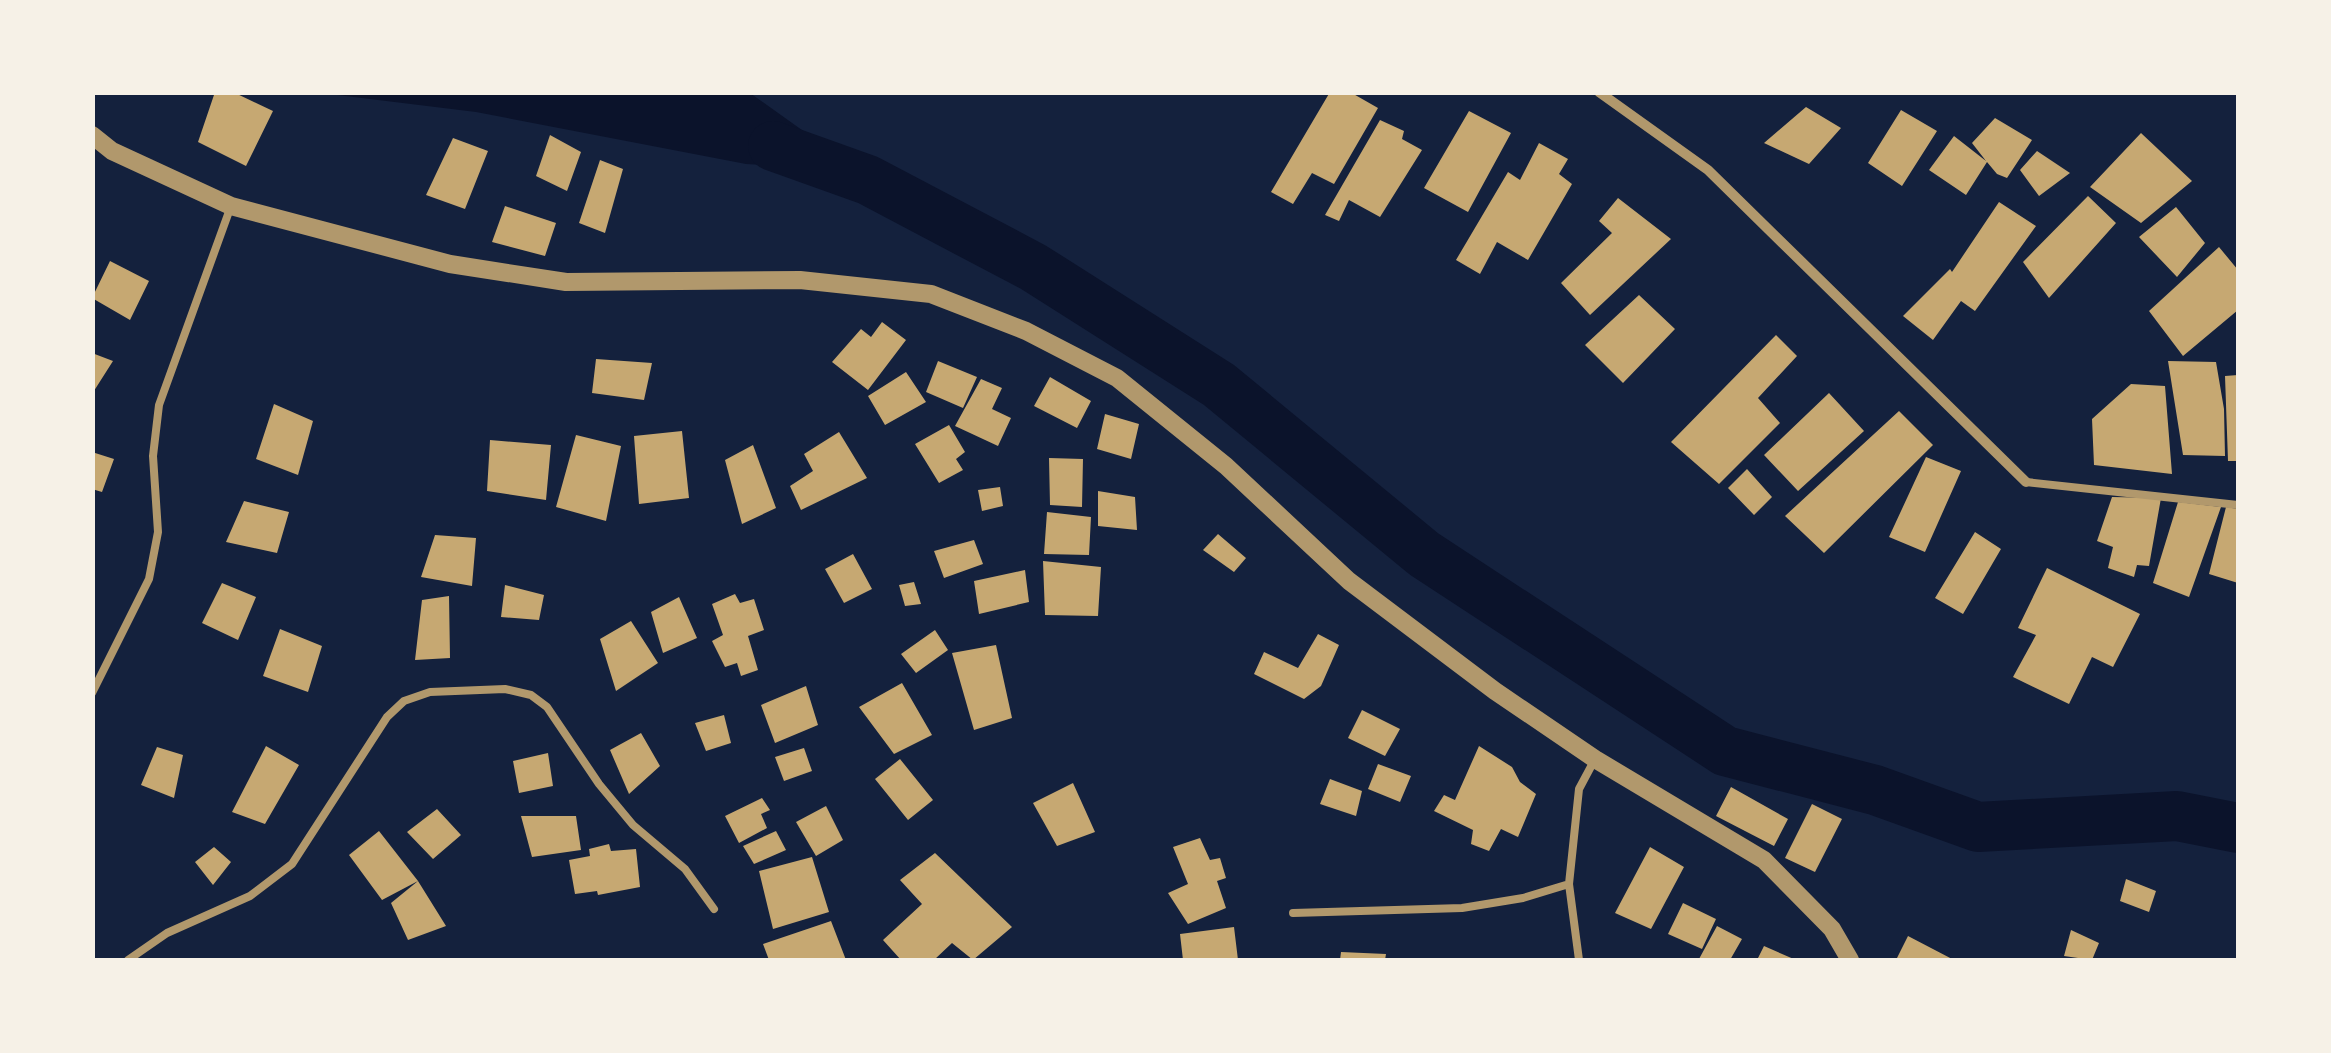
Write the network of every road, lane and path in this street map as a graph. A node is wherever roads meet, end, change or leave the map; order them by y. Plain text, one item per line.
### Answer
1 (1600, 92) edge
2 (92, 135) edge
3 (231, 206) junction
4 (2026, 482) joint
5 (2238, 505) edge
6 (92, 693) edge
7 (1594, 759) junction
8 (1570, 884) junction
9 (714, 909) dead end
10 (1293, 912) dead end
11 (128, 960) edge
12 (1579, 960) edge
13 (1850, 960) edge

1 - 4 street
2 - 3 street
3 - 6 lane
3 - 7 street
4 - 5 lane
7 - 8 lane
7 - 13 street
8 - 10 lane
8 - 12 lane
9 - 11 lane

